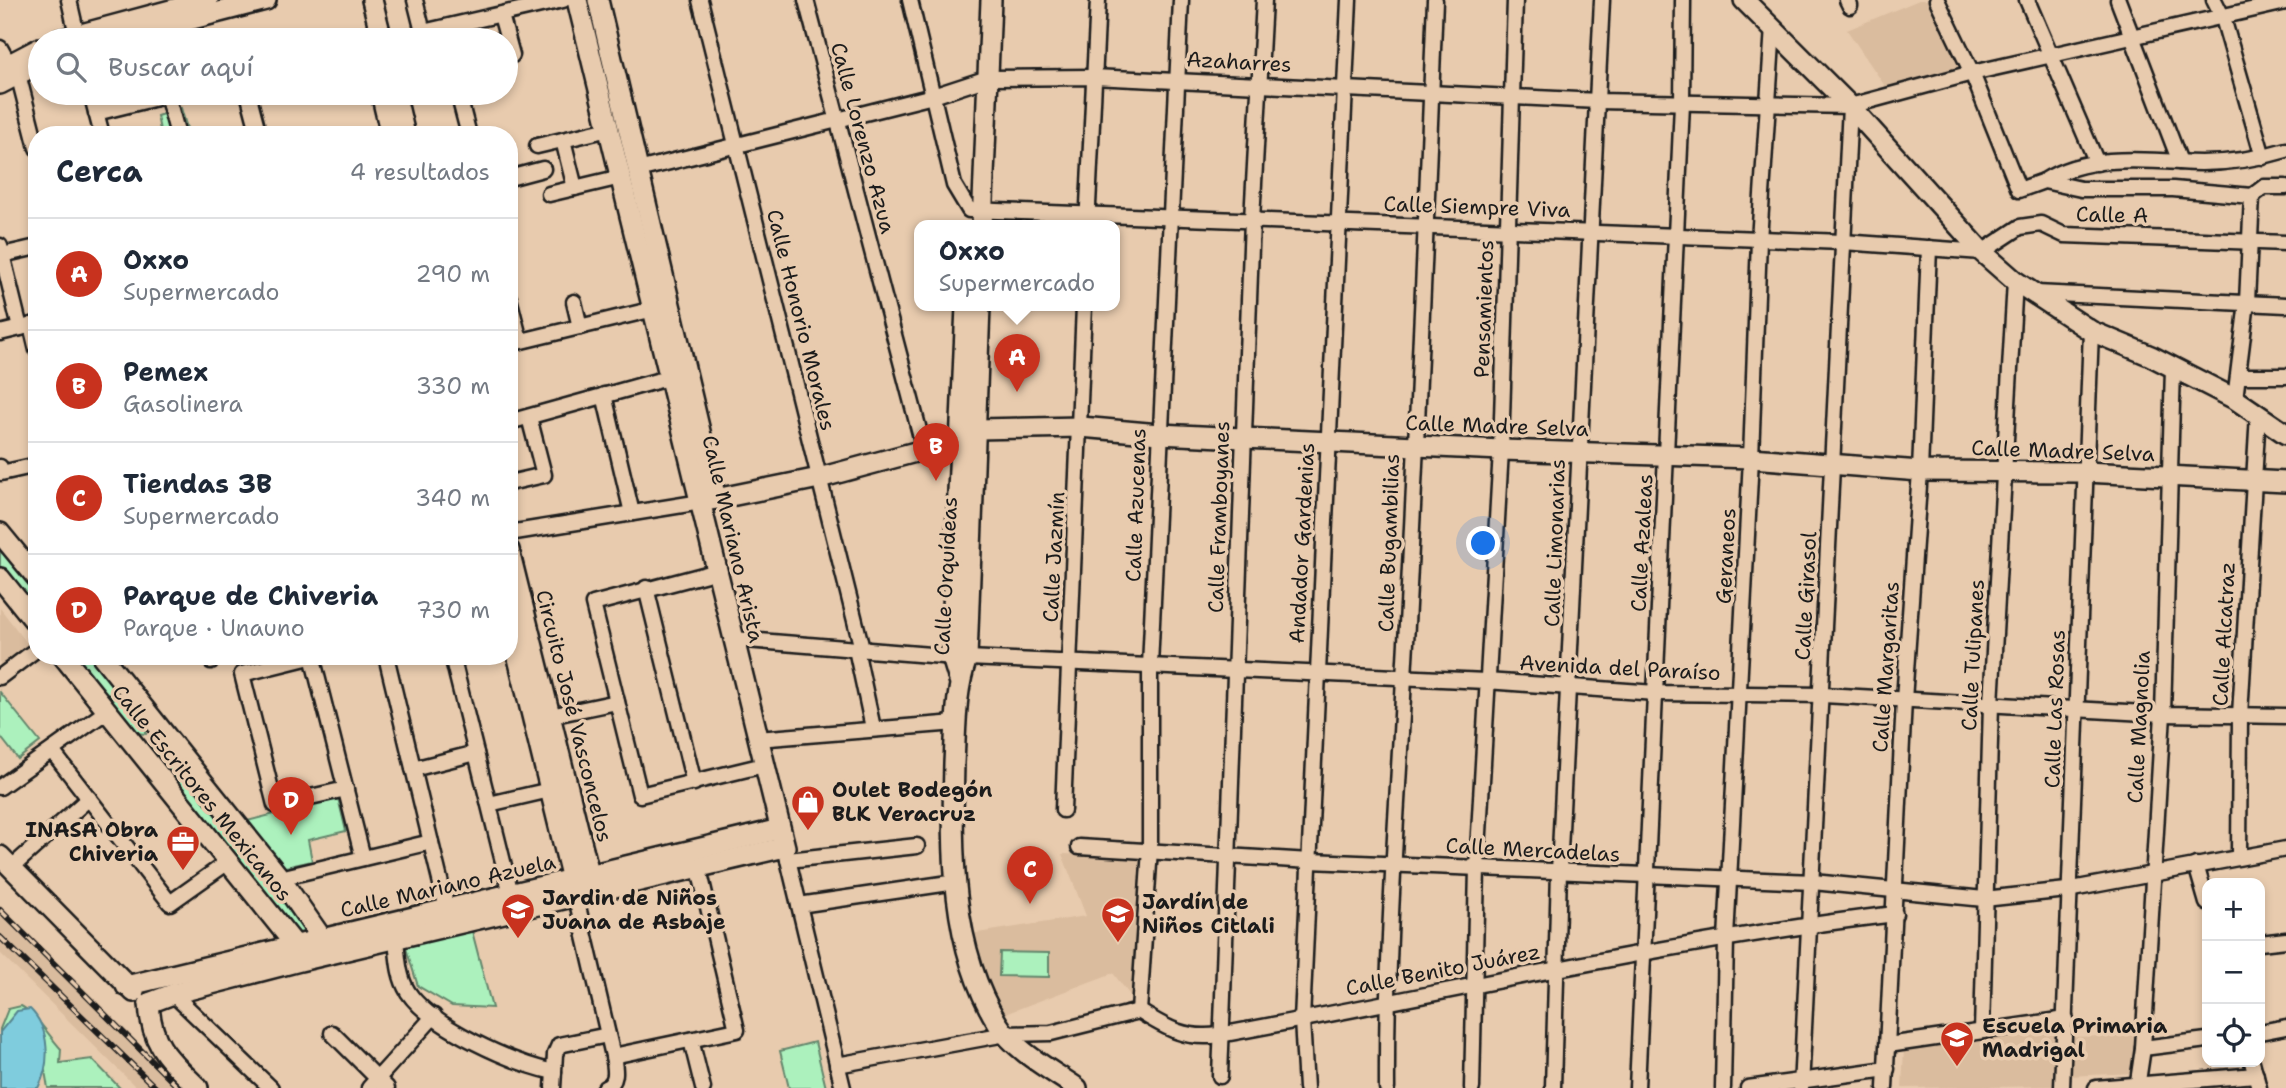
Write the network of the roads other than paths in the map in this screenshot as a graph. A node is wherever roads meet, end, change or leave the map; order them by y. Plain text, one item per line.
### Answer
1 (69, 0) edge
2 (208, 0) edge
3 (266, 0) edge
4 (359, 0) edge
5 (372, 0) edge
6 (415, 0) edge
7 (563, 0) edge
8 (578, 0) edge
9 (598, 0) edge
10 (700, 0) edge
11 (806, 0) edge
12 (910, 0) edge
13 (978, 0) edge
14 (991, 0) edge
15 (1098, 0) edge
16 (1181, 0) edge
17 (1264, 0) edge
18 (1349, 0) edge
19 (1436, 0) edge
20 (1515, 0) edge
21 (1602, 0) edge
22 (1683, 0) edge
23 (1744, 0) edge
24 (1937, 0) edge
25 (2027, 0) edge
26 (2118, 0) edge
27 (2214, 0) edge
28 (2286, 2) edge
29 (169, 5) edge
30 (501, 15) junction
31 (2223, 19) junction
32 (1773, 27) junction
33 (68, 28) edge
34 (96, 28) edge
35 (158, 28) edge
36 (365, 28) edge
37 (379, 28) edge
38 (422, 28) edge
39 (461, 28) edge
40 (505, 28) edge
41 (2135, 38) junction
42 (28, 54) edge
43 (2052, 57) junction
44 (28, 63) edge
45 (7, 64) edge
46 (1972, 73) junction
47 (1093, 77) junction
48 (1177, 80) junction
49 (981, 82) junction
50 (0, 84) edge
51 (1260, 85) junction
52 (1345, 89) junction
53 (1432, 92) junction
54 (933, 96) junction
55 (1511, 97) junction
56 (1598, 101) junction
57 (1682, 104) junction
58 (94, 105) edge
59 (128, 105) edge
60 (174, 105) edge
61 (251, 105) edge
62 (384, 105) edge
63 (398, 105) edge
64 (461, 105) edge
65 (1769, 105) junction
66 (1850, 106) junction
67 (96, 113) junction
68 (835, 119) junction
69 (29, 126) edge
70 (100, 126) edge
71 (177, 126) edge
72 (256, 126) edge
73 (389, 126) edge
74 (403, 126) edge
75 (467, 126) edge
76 (609, 129) junction
77 (563, 140) junction
78 (736, 145) junction
79 (537, 146) dead end
80 (2286, 150) edge
81 (2263, 157) junction
82 (2180, 162) junction
83 (2097, 163) junction
84 (543, 169) dead end
85 (630, 174) junction
86 (518, 176) edge
87 (2044, 181) junction
88 (2286, 187) edge
89 (575, 188) junction
90 (549, 194) dead end
91 (2252, 196) junction
92 (1170, 215) junction
93 (976, 218) edge
94 (1087, 219) edge
95 (1252, 220) junction
96 (1341, 223) junction
97 (1424, 227) junction
98 (1507, 230) junction
99 (1591, 232) junction
100 (1676, 237) junction
101 (1759, 240) junction
102 (1843, 242) junction
103 (2250, 243) junction
104 (2286, 243) edge
105 (28, 248) edge
106 (1929, 248) junction
107 (1, 250) edge
108 (1982, 252) junction
109 (2015, 281) junction
110 (2034, 293) junction
111 (574, 302) dead end
112 (2247, 302) junction
113 (2286, 306) edge
114 (654, 309) junction
115 (966, 311) edge
116 (979, 311) edge
117 (1084, 311) edge
118 (28, 323) edge
119 (28, 326) edge
120 (580, 327) junction
121 (2091, 331) junction
122 (0, 333) edge
123 (518, 341) edge
124 (971, 368) junction
125 (2173, 368) junction
126 (2239, 376) junction
127 (2286, 376) edge
128 (671, 377) junction
129 (604, 395) junction
130 (2235, 399) junction
131 (2258, 414) junction
132 (529, 416) junction
133 (518, 419) edge
134 (1081, 427) junction
135 (977, 429) junction
136 (2286, 433) edge
137 (1159, 435) junction
138 (1244, 437) junction
139 (960, 440) junction
140 (1328, 442) junction
141 (1414, 446) junction
142 (924, 449) junction
143 (1501, 450) junction
144 (1580, 452) junction
145 (1668, 455) junction
146 (1751, 458) junction
147 (1834, 462) junction
148 (28, 466) edge
149 (1, 470) edge
150 (2003, 470) junction
151 (1920, 471) junction
152 (2085, 472) junction
153 (2167, 477) junction
154 (819, 478) junction
155 (518, 481) edge
156 (2254, 481) junction
157 (2286, 482) edge
158 (709, 500) junction
159 (632, 513) junction
160 (518, 532) edge
161 (0, 533) edge
162 (28, 565) edge
163 (718, 571) junction
164 (0, 578) edge
165 (518, 586) edge
166 (646, 588) junction
167 (28, 613) edge
168 (733, 639) junction
169 (859, 649) junction
170 (28, 656) edge
171 (959, 656) junction
172 (518, 658) edge
173 (1069, 662) junction
174 (70, 665) edge
175 (109, 665) edge
176 (278, 665) edge
177 (315, 665) edge
178 (388, 665) edge
179 (454, 665) edge
180 (1150, 666) junction
181 (1234, 671) junction
182 (1317, 673) junction
183 (0, 677) edge
184 (1404, 677) junction
185 (1486, 681) junction
186 (1570, 688) junction
187 (1657, 694) junction
188 (1823, 695) junction
189 (1740, 696) junction
190 (1904, 700) junction
191 (617, 702) junction
192 (1991, 704) junction
193 (2077, 710) junction
194 (107, 711) junction
195 (2163, 714) junction
196 (2240, 715) junction
197 (550, 716) junction
198 (2286, 716) edge
199 (956, 723) junction
200 (160, 728) junction
201 (873, 728) junction
202 (757, 738) junction
203 (135, 746) junction
204 (52, 751) junction
205 (476, 753) junction
206 (764, 765) junction
207 (412, 769) junction
208 (694, 783) junction
209 (0, 787) edge
210 (346, 789) junction
211 (550, 790) junction
212 (89, 798) junction
213 (489, 804) junction
214 (1063, 810) dead end
215 (430, 842) junction
216 (784, 845) junction
217 (917, 846) dead end
218 (1079, 846) dead end
219 (1150, 849) junction
220 (2286, 849) edge
221 (1226, 857) junction
222 (2239, 857) junction
223 (363, 858) junction
224 (1310, 861) junction
225 (6, 862) edge
226 (228, 862) junction
227 (1392, 864) junction
228 (2196, 865) junction
229 (1477, 868) junction
230 (699, 869) junction
231 (1559, 871) junction
232 (2152, 873) junction
233 (1647, 877) junction
234 (280, 878) junction
235 (1729, 881) junction
236 (956, 882) junction
237 (1813, 882) junction
238 (2202, 886) edge
239 (583, 887) junction
240 (1895, 888) junction
241 (2067, 890) junction
242 (511, 894) junction
243 (1983, 899) junction
244 (799, 905) junction
245 (447, 909) junction
246 (1895, 914) junction
247 (1810, 924) junction
248 (396, 939) junction
249 (1726, 939) junction
250 (2286, 940) edge
251 (2265, 942) edge
252 (328, 946) junction
253 (298, 953) junction
254 (1642, 955) junction
255 (1556, 968) junction
256 (1473, 985) junction
257 (125, 986) junction
258 (173, 994) junction
259 (1386, 1002) junction
260 (149, 1003) junction
261 (1139, 1011) junction
262 (435, 1016) junction
263 (2066, 1019) junction
264 (1303, 1020) junction
265 (2286, 1027) edge
266 (1982, 1031) junction
267 (2265, 1031) edge
268 (332, 1033) dead end
269 (1006, 1034) junction
270 (608, 1035) junction
271 (1219, 1035) junction
272 (691, 1040) junction
273 (2202, 1041) edge
274 (1888, 1045) junction
275 (2143, 1048) junction
276 (613, 1056) junction
277 (837, 1065) junction
278 (1886, 1069) junction
279 (554, 1072) junction
280 (2256, 1075) edge
281 (1220, 1076) dead end
282 (2211, 1082) edge
283 (1802, 1084) edge
284 (378, 1085) edge
285 (2137, 1087) edge
286 (198, 1088) edge
287 (271, 1088) edge
288 (553, 1088) edge
289 (604, 1088) edge
290 (703, 1088) edge
291 (843, 1088) edge
292 (1077, 1088) edge
293 (1306, 1088) edge
294 (1387, 1088) edge
295 (1472, 1088) edge
296 (1553, 1088) edge
297 (1637, 1088) edge
298 (1723, 1088) edge
299 (1748, 1088) edge
300 (1885, 1088) edge
301 (2062, 1088) edge
302 (2096, 1088) edge

1 - 33 street
2 - 29 street
3 - 35 street
4 - 36 street
5 - 37 street
6 - 38 street
7 - 30 street
8 - 76 street, Calle Mariano Arista
9 - 85 street, Calle Mariano Arista
10 - 78 street, Calle Honorio Morales
11 - 68 street, Calle Lorenzo Azua
12 - 54 street
13 - 49 street
14 - 49 street
15 - 47 street
16 - 48 street, Calle Azucenas
17 - 51 street, Calle Framboyanes
18 - 52 street, Andador Gardenias
19 - 53 street, Calle Bugambilias
20 - 55 street, Pensamientos
21 - 56 street, Calle Limonarias
22 - 57 street, Calle Azaleas
23 - 32 street
24 - 46 street
25 - 43 street
26 - 41 street
27 - 31 street
28 - 31 street, Azaharres
29 - 34 street
30 - 39 street
30 - 40 street
31 - 41 street, Azaharres
31 - 81 street
32 - 65 street, Geraneos
32 - 66 street
41 - 43 street, Azaharres
41 - 82 street
42 - 45 street
43 - 46 street, Azaharres
43 - 83 street
44 - 45 street
45 - 50 street
45 - 69 street
46 - 66 street, Azaharres
46 - 87 street
47 - 48 street, Azaharres
47 - 49 street, Azaharres
47 - 94 street
48 - 51 street, Azaharres
48 - 92 street, Calle Azucenas
49 - 54 street, Azaharres
49 - 93 street
51 - 52 street, Azaharres
51 - 95 street, Calle Framboyanes
52 - 53 street, Azaharres
52 - 96 street, Andador Gardenias
53 - 55 street, Azaharres
53 - 97 street, Calle Bugambilias
54 - 68 street, Azaharres
54 - 93 street
55 - 56 street, Azaharres
55 - 98 street, Pensamientos
56 - 57 street, Azaharres
56 - 99 street, Calle Limonarias
57 - 65 street, Azaharres
57 - 100 street, Calle Azaleas
58 - 67 street
59 - 67 street
60 - 71 street
61 - 72 street
62 - 73 street
63 - 74 street
64 - 75 street
65 - 66 street, Azaharres
65 - 101 street, Geraneos
66 - 102 street, Calle Girasol
66 - 108 street
67 - 70 street
68 - 78 street, Azaharres
68 - 142 street, Calle Lorenzo Azua
76 - 77 street
76 - 85 street, Calle Mariano Arista
77 - 79 street
77 - 89 street
78 - 85 street, Azaharres
78 - 154 street, Calle Honorio Morales
80 - 81 street
81 - 82 street
82 - 83 street
83 - 87 street
84 - 86 street
85 - 89 street, Azaharres
85 - 114 street, Calle Mariano Arista
85 - 158 street, Calle Mariano Arista
87 - 91 street
88 - 91 street
89 - 90 street, Azaharres
91 - 103 street
92 - 94 street, Calle Siempre Viva
92 - 95 street, Calle Siempre Viva
92 - 137 street, Calle Azucenas
93 - 94 street, Calle Siempre Viva
95 - 96 street, Calle Siempre Viva
95 - 138 street, Calle Framboyanes
96 - 97 street, Calle Siempre Viva
96 - 140 street, Andador Gardenias
97 - 98 street, Calle Siempre Viva
97 - 141 street, Calle Bugambilias
98 - 99 street, Calle Siempre Viva
98 - 143 street, Pensamientos
99 - 100 street, Calle Siempre Viva
99 - 144 street, Calle Limonarias
100 - 101 street, Calle Siempre Viva
100 - 145 street, Calle Azaleas
101 - 102 street, Calle Siempre Viva
101 - 146 street, Geraneos
102 - 106 street, Calle Siempre Viva
102 - 147 street, Calle Girasol
103 - 104 street, Calle A
103 - 108 street, Calle A
103 - 112 street
105 - 107 street
106 - 108 street, Calle Siempre Viva
106 - 151 street, Calle Margaritas
107 - 118 street
108 - 109 street
109 - 110 street
109 - 150 street, Calle Tulipanes
110 - 112 street
110 - 121 street
111 - 120 street
112 - 113 street
112 - 126 street
114 - 120 street
114 - 128 street, Calle Mariano Arista
115 - 124 street, Calle Orquídeas
116 - 124 street, Calle Orquídeas
117 - 134 street, Calle Jazmín
119 - 122 street
120 - 123 street
121 - 125 street
121 - 152 street, Calle Las Rosas
124 - 135 street, Calle Orquídeas
124 - 139 street, Calle Orquídeas
125 - 130 street
125 - 153 street, Calle Magnolia
126 - 127 street
126 - 130 street
128 - 129 street
128 - 158 street, Calle Mariano Arista
129 - 132 street
129 - 159 street
130 - 131 street
131 - 136 street
131 - 156 street, Calle Alcatraz
132 - 133 street
132 - 155 street
134 - 135 street, Calle Madre Selva
134 - 137 street, Calle Madre Selva
134 - 173 street, Calle Jazmín
135 - 139 street
135 - 171 street, Calle Orquídeas
137 - 138 street, Calle Madre Selva
137 - 180 street, Calle Azucenas
138 - 140 street, Calle Madre Selva
138 - 181 street, Calle Framboyanes
139 - 142 street
139 - 171 street, Calle Orquídeas
140 - 141 street, Calle Madre Selva
140 - 182 street, Andador Gardenias
141 - 143 street, Calle Madre Selva
141 - 184 street, Calle Bugambilias
142 - 154 street
143 - 144 street, Calle Madre Selva
143 - 185 street, Pensamientos
144 - 145 street, Calle Madre Selva
144 - 186 street, Calle Limonarias
145 - 146 street, Calle Madre Selva
145 - 187 street, Calle Azaleas
146 - 147 street, Calle Madre Selva
146 - 189 street, Geraneos
147 - 151 street, Calle Madre Selva
147 - 188 street, Calle Girasol
148 - 149 street
150 - 151 street, Calle Madre Selva
150 - 152 street, Calle Madre Selva
150 - 192 street, Calle Tulipanes
151 - 190 street, Calle Margaritas
152 - 153 street, Calle Madre Selva
152 - 193 street, Calle Las Rosas
153 - 156 street, Calle Madre Selva
153 - 195 street, Calle Magnolia
154 - 158 street
154 - 169 street, Calle Honorio Morales
156 - 157 street, Calle Madre Selva
156 - 196 street, Calle Alcatraz
158 - 159 street
158 - 163 street, Calle Mariano Arista
159 - 160 street
161 - 162 street
163 - 166 street
163 - 168 street, Calle Mariano Arista
164 - 167 street
165 - 197 street, Circuito José Vasconcelos
166 - 191 street
166 - 208 street
168 - 169 street, Avenida del Paraíso
168 - 202 street, Calle Mariano Arista
169 - 171 street, Avenida del Paraíso
169 - 201 street, Calle Honorio Morales
170 - 183 street
171 - 173 street, Avenida del Paraíso
171 - 199 street, Calle Orquídeas
172 - 211 street, Circuito José Vasconcelos
173 - 180 street, Avenida del Paraíso
173 - 214 street, Calle Jazmín
174 - 194 street, Calle Escritores Mexicanos
175 - 200 street, Calle Escritores Mexicanos
176 - 210 street
177 - 210 street
178 - 207 street
179 - 205 street
180 - 181 street, Avenida del Paraíso
180 - 219 street, Calle Azucenas
181 - 182 street, Avenida del Paraíso
181 - 221 street, Calle Framboyanes
182 - 184 street, Avenida del Paraíso
182 - 224 street, Andador Gardenias
184 - 185 street, Avenida del Paraíso
184 - 227 street, Calle Bugambilias
185 - 186 street, Avenida del Paraíso
185 - 229 street
186 - 187 street, Avenida del Paraíso
186 - 231 street, Calle Limonarias
187 - 189 street, Avenida del Paraíso
187 - 233 street, Calle Azaleas
188 - 189 street, Avenida del Paraíso
188 - 190 street, Avenida del Paraíso
188 - 237 street, Calle Girasol
189 - 235 street, Geraneos
190 - 192 street, Avenida del Paraíso
190 - 240 street, Calle Margaritas
191 - 197 street
191 - 208 street
192 - 193 street, Avenida del Paraíso
192 - 243 street, Calle Tulipanes
193 - 195 street, Avenida del Paraíso
193 - 241 street, Calle Las Rosas
194 - 203 street, Calle Escritores Mexicanos
194 - 204 street
195 - 196 street, Avenida del Paraíso
195 - 232 street, Calle Magnolia
196 - 198 street, Avenida del Paraíso
196 - 222 street, Calle Alcatraz
197 - 239 street, Circuito José Vasconcelos
199 - 201 street
199 - 236 street, Calle Orquídeas
200 - 203 street
200 - 234 street, Calle Escritores Mexicanos
201 - 202 street
202 - 206 street, Calle Mariano Arista
203 - 226 street, Calle Escritores Mexicanos
204 - 209 street
204 - 212 street
205 - 207 street
205 - 213 street
206 - 208 street
206 - 216 street, Calle Mariano Arista
207 - 215 street
210 - 223 street
211 - 213 street
211 - 239 street, Circuito José Vasconcelos
212 - 225 street
212 - 226 street
213 - 242 street
215 - 223 street
215 - 245 street
216 - 217 street
216 - 230 street, Calle Mariano Azuela
216 - 239 street, Calle Mariano Azuela
216 - 244 street, Calle Mariano Arista
218 - 219 street, Calle Mercadelas
219 - 221 street, Calle Mercadelas
219 - 261 street, Calle Azucenas
220 - 222 street
221 - 224 street, Calle Mercadelas
221 - 271 street, Calle Framboyanes
222 - 228 street
223 - 234 street
224 - 227 street, Calle Mercadelas
224 - 264 street, Andador Gardenias
225 - 257 street
226 - 253 street, Calle Escritores Mexicanos
227 - 229 street, Calle Mercadelas
227 - 259 street, Calle Bugambilias
228 - 232 street, Calle Mercadelas
228 - 238 street
229 - 231 street, Calle Mercadelas
229 - 256 street
230 - 239 street, Calle Mariano Azuela
230 - 272 street
231 - 233 street, Calle Mercadelas
231 - 255 street, Calle Limonarias
232 - 241 street, Calle Mercadelas
232 - 275 street, Calle Magnolia
233 - 235 street, Calle Mercadelas
233 - 254 street, Calle Azaleas
234 - 252 street, Calle Escritores Mexicanos
235 - 237 street, Calle Mercadelas
235 - 249 street, Geraneos
236 - 244 street
236 - 269 street, Calle Orquídeas
237 - 240 street, Calle Mercadelas
237 - 247 street, Calle Girasol
239 - 242 street, Calle Mariano Azuela
239 - 248 street, Calle Mariano Azuela
239 - 270 street, Circuito José Vasconcelos
240 - 243 street, Calle Mercadelas
240 - 246 street, Calle Margaritas
241 - 243 street, Calle Mercadelas
241 - 263 street, Calle Las Rosas
242 - 245 street, Calle Mariano Azuela
243 - 266 street, Calle Tulipanes
244 - 277 street, Calle Mariano Arista
245 - 252 street, Calle Mariano Azuela
246 - 247 street, Calle Benito Juárez
246 - 274 street, Calle Margaritas
247 - 249 street, Calle Benito Juárez
247 - 283 street, Calle Girasol
248 - 252 street, Calle Mariano Azuela
248 - 262 street
249 - 254 street, Calle Benito Juárez
249 - 298 street, Geraneos
250 - 251 street
252 - 253 street, Calle Mariano Azuela
253 - 257 street, Calle Mariano Azuela
253 - 258 street, Calle Mariano Azuela
254 - 255 street, Calle Benito Juárez
254 - 297 street, Calle Azaleas
255 - 256 street, Calle Benito Juárez
255 - 296 street, Calle Limonarias
256 - 259 street, Calle Benito Juárez
256 - 295 street
257 - 260 street
258 - 260 street, Calle Mariano Azuela
258 - 287 street
259 - 264 street, Calle Benito Juárez
259 - 294 street, Calle Bugambilias
260 - 286 street
261 - 269 street
261 - 271 street, Calle Benito Juárez
262 - 279 street
262 - 284 street
263 - 266 street
263 - 301 street, Calle Las Rosas
264 - 271 street, Calle Benito Juárez
264 - 293 street, Andador Gardenias
265 - 267 street
266 - 274 street
268 - 284 street
269 - 277 street
269 - 292 street, Calle Orquídeas
270 - 276 street, Circuito José Vasconcelos
270 - 279 street
271 - 281 street, Calle Framboyanes
272 - 276 street
272 - 290 street
273 - 275 street
274 - 278 street, Calle Margaritas
275 - 285 street, Calle Magnolia
276 - 289 street
277 - 291 street, Calle Mariano Arista
278 - 283 street
278 - 300 street, Calle Margaritas
279 - 288 street
280 - 282 street
282 - 285 street
283 - 299 street
285 - 302 street

